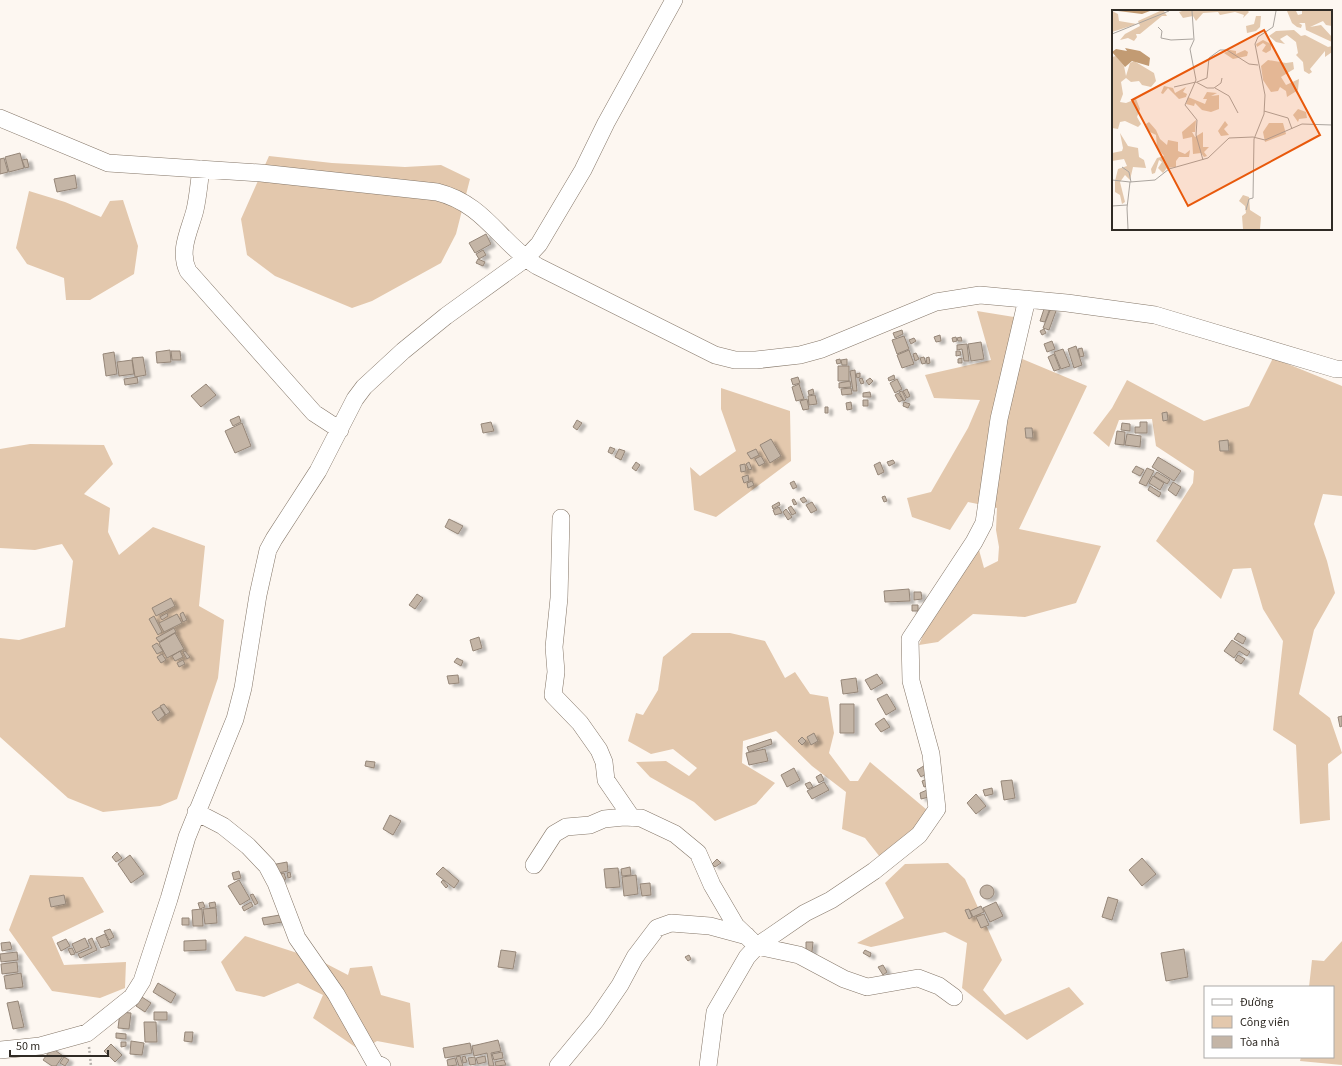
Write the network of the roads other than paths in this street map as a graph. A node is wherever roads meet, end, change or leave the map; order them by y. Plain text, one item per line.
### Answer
1 (674, 0) edge
2 (0, 118) edge
3 (201, 169) junction
4 (525, 259) junction
5 (1027, 299) junction
6 (1342, 369) edge
7 (340, 430) junction
8 (561, 518) dead end
9 (196, 812) junction
10 (632, 818) junction
11 (534, 865) dead end
12 (753, 941) junction
13 (954, 997) dead end
14 (0, 1050) edge
15 (382, 1066) edge
16 (558, 1066) edge
17 (708, 1066) edge

1 - 4 street
2 - 3 street
3 - 4 street
3 - 7 street
4 - 5 street
4 - 7 street
5 - 6 street
5 - 12 street
7 - 9 street
8 - 10 street
9 - 14 street
9 - 15 street
10 - 11 street
10 - 12 street
12 - 13 street
12 - 16 street
12 - 17 street

